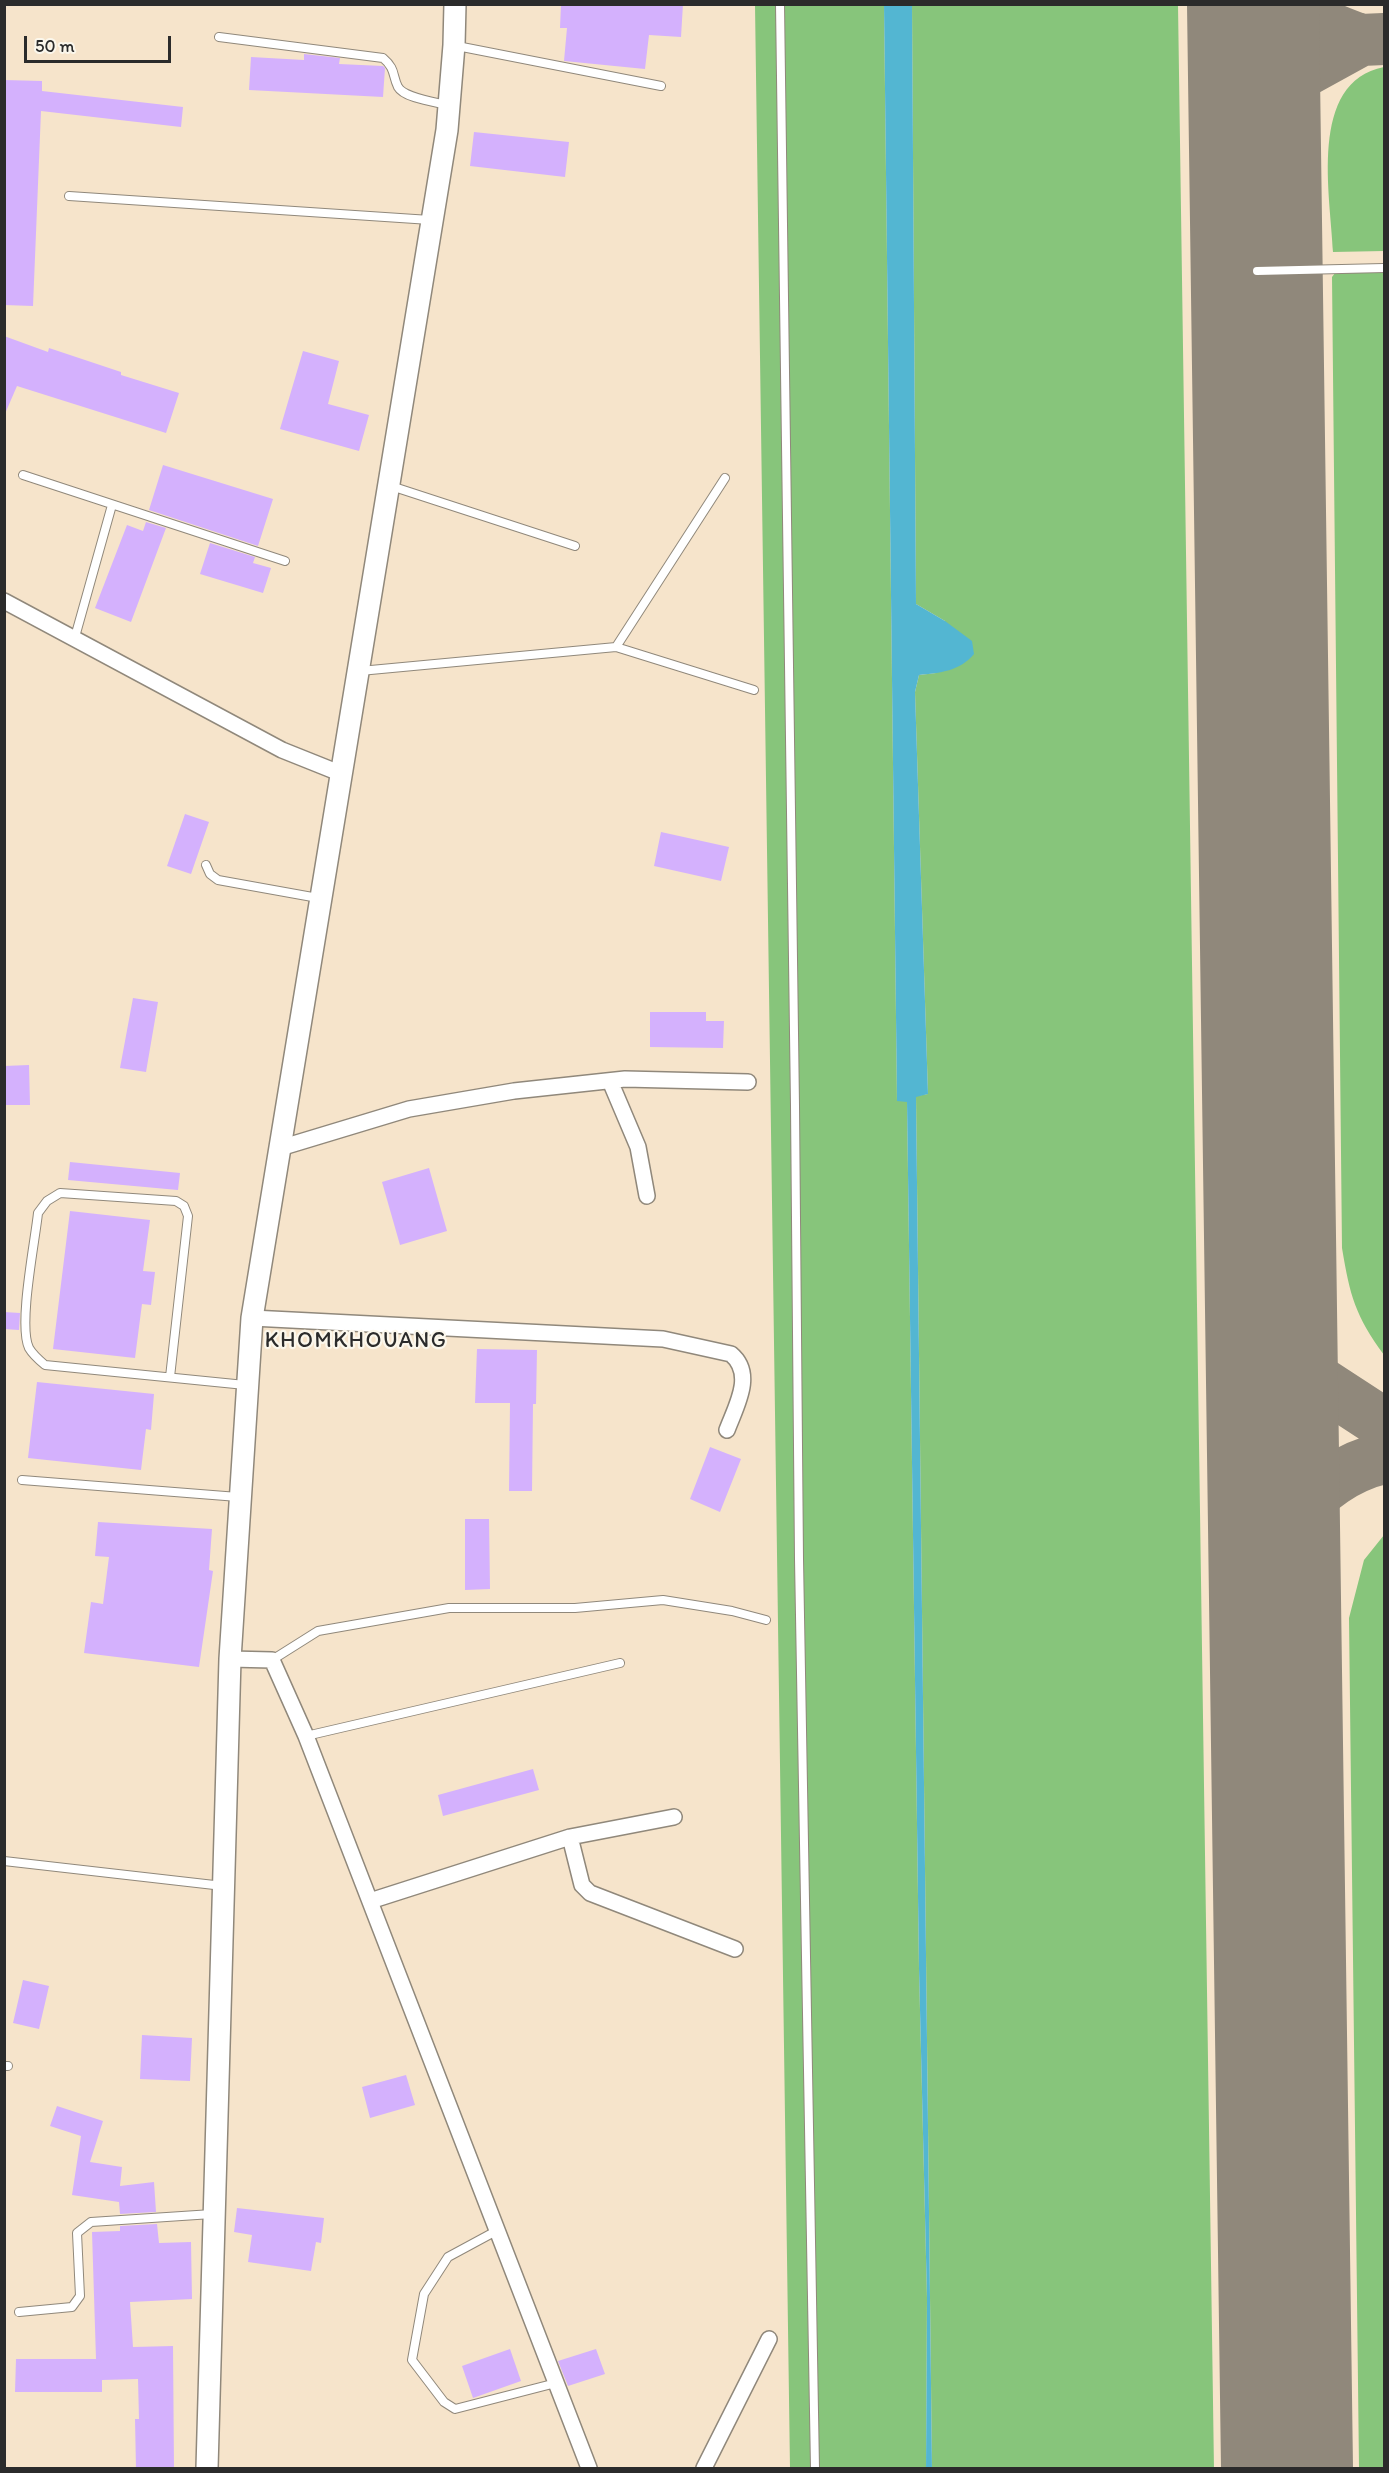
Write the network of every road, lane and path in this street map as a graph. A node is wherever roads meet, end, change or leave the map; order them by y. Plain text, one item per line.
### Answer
1 (455, 4) edge
2 (780, 4) edge
3 (219, 37) dead end
4 (454, 45) junction
5 (661, 86) dead end
6 (448, 106) junction
7 (69, 196) dead end
8 (432, 220) junction
9 (1384, 268) edge
10 (1257, 271) dead end
11 (23, 475) dead end
12 (725, 477) dead end
13 (387, 485) junction
14 (112, 505) junction
15 (574, 546) dead end
16 (285, 561) dead end
17 (4, 601) edge
18 (75, 637) junction
19 (616, 647) junction
20 (357, 671) junction
21 (754, 690) dead end
22 (342, 774) junction
23 (206, 865) dead end
24 (321, 899) junction
25 (610, 1081) junction
26 (748, 1082) dead end
27 (280, 1148) junction
28 (646, 1196) dead end
29 (252, 1318) junction
30 (170, 1377) junction
31 (247, 1385) junction
32 (727, 1430) dead end
33 (22, 1480) dead end
34 (239, 1497) junction
35 (766, 1620) dead end
36 (230, 1659) junction
37 (272, 1660) junction
38 (620, 1663) dead end
39 (306, 1736) junction
40 (674, 1817) dead end
41 (570, 1836) junction
42 (4, 1861) edge
43 (223, 1886) junction
44 (369, 1901) junction
45 (735, 1949) dead end
46 (214, 2214) junction
47 (498, 2230) junction
48 (19, 2312) dead end
49 (768, 2339) dead end
50 (558, 2383) junction
51 (207, 2469) edge
52 (589, 2469) edge
53 (704, 2469) edge
54 (815, 2469) edge

1 - 4 main road
2 - 54 lane
3 - 6 lane
4 - 5 lane
4 - 6 main road
6 - 8 main road
7 - 8 lane
8 - 13 main road
9 - 10 lane
11 - 14 lane
12 - 19 lane
13 - 15 lane
13 - 20 main road
14 - 16 lane
14 - 18 lane
17 - 18 street
18 - 22 street
19 - 20 lane
19 - 21 lane
20 - 22 main road
22 - 24 main road
23 - 24 lane
24 - 27 main road
25 - 26 street
25 - 27 street
25 - 28 street
27 - 29 main road
29 - 31 main road
29 - 32 street
30 - 30 lane
30 - 31 lane
31 - 34 main road
33 - 34 lane
34 - 36 main road
35 - 37 lane
36 - 37 street
36 - 43 main road
37 - 39 street
38 - 39 lane
39 - 44 street
40 - 41 street
41 - 44 street
41 - 45 street
42 - 43 lane
43 - 46 main road
44 - 47 street
46 - 48 lane
46 - 51 main road
47 - 50 street
47 - 50 lane
49 - 53 street
50 - 52 street

